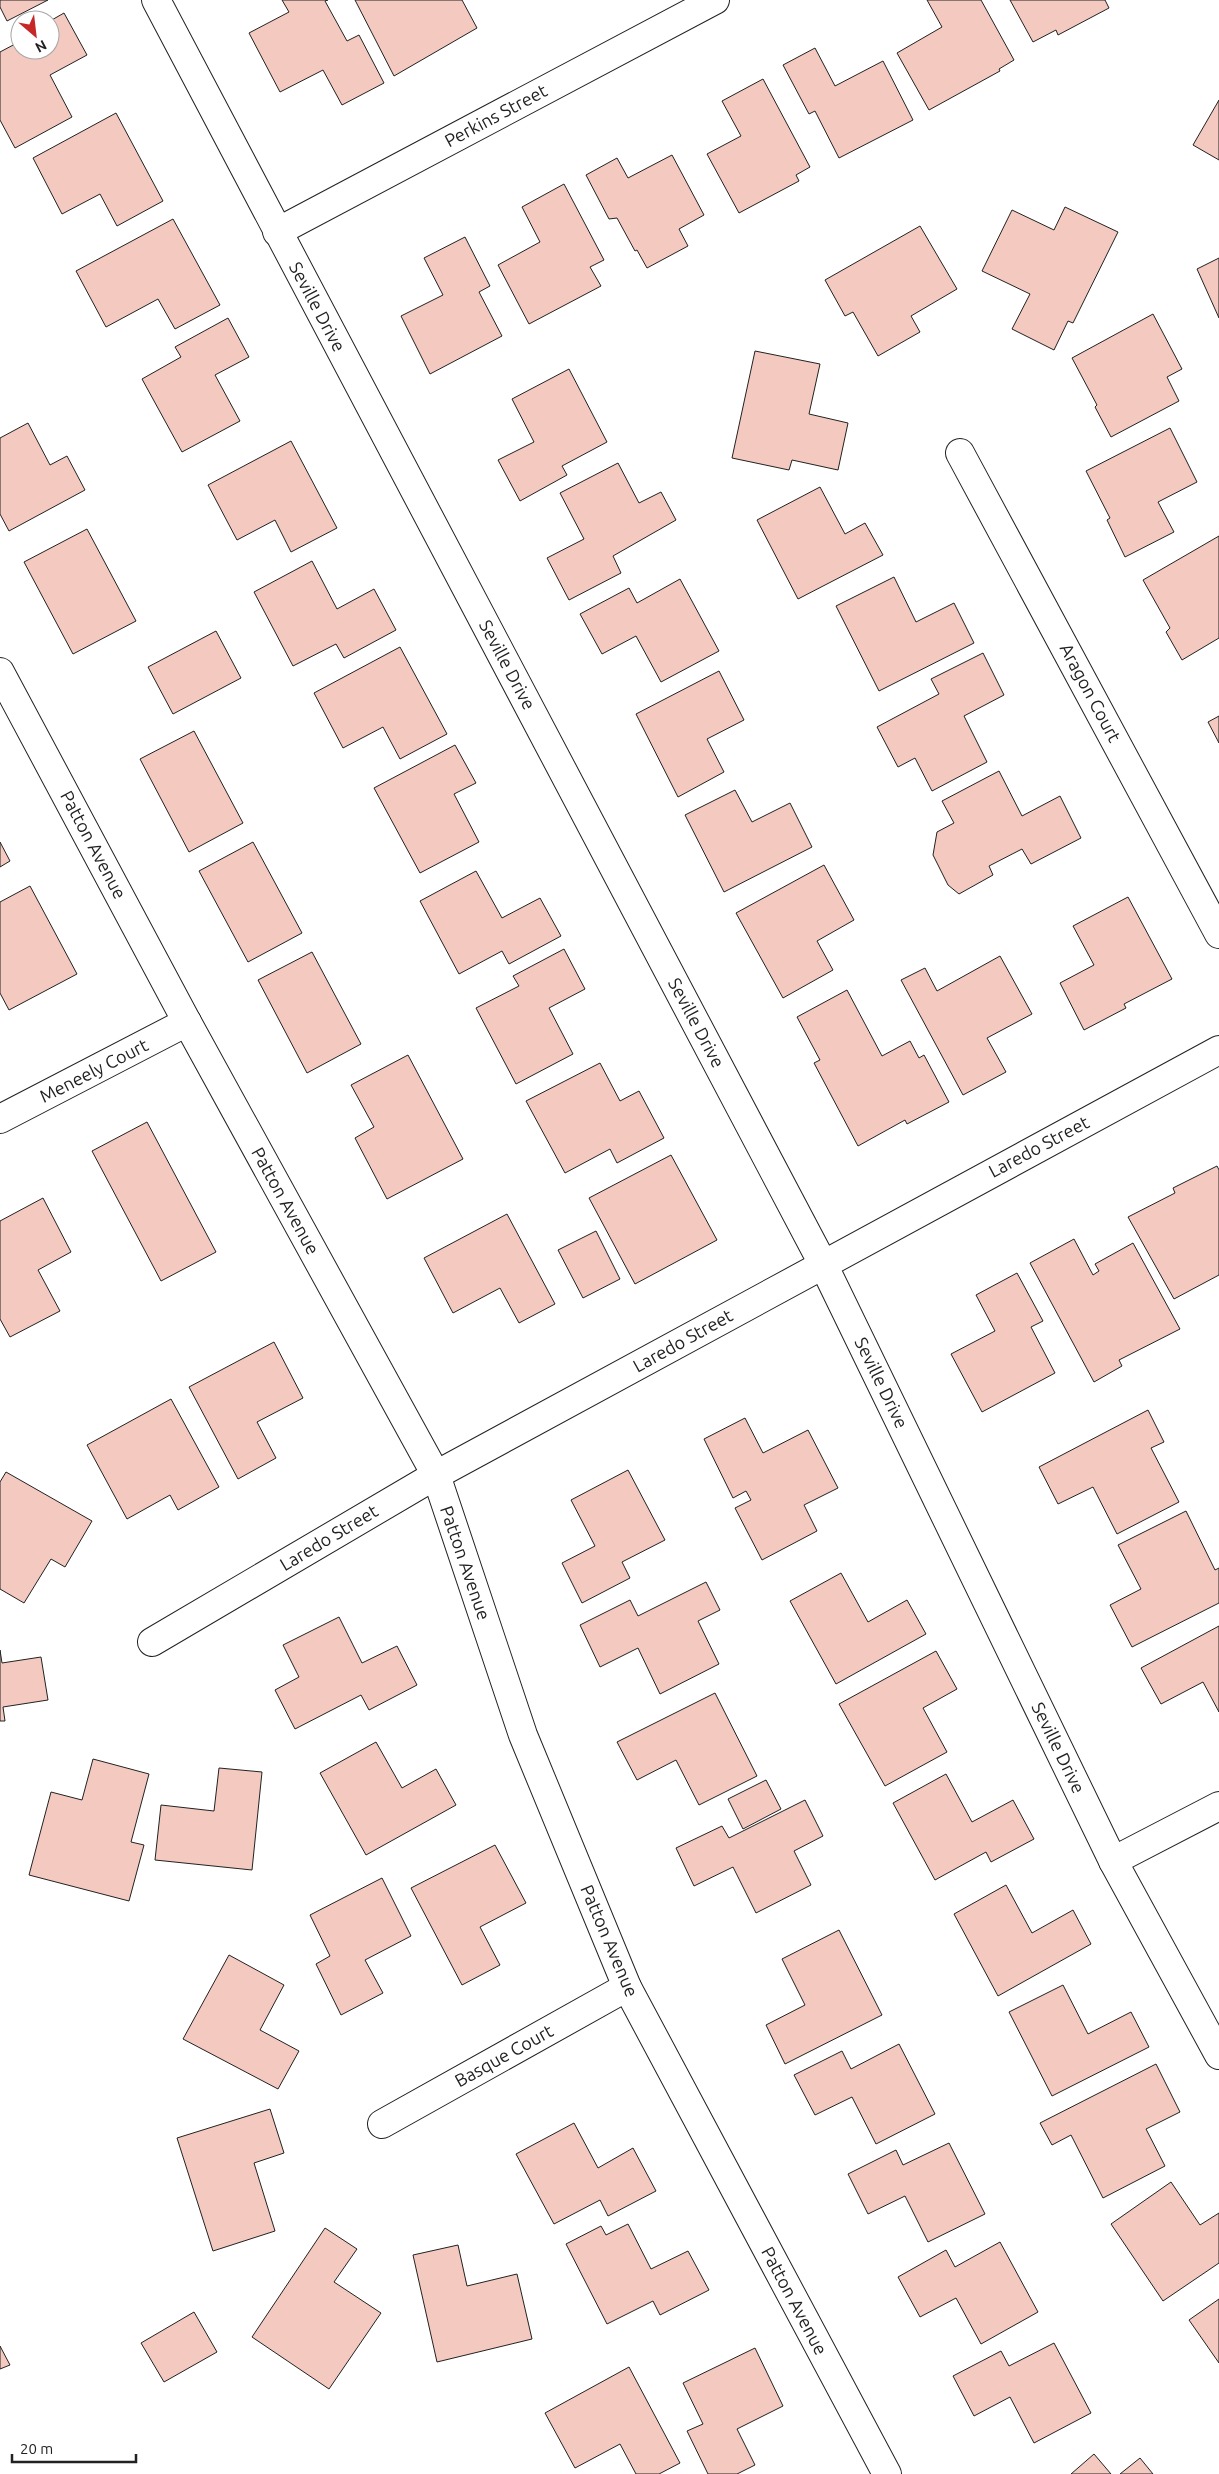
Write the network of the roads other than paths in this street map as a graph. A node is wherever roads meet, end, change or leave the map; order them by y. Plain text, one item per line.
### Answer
1 (156, 0) edge
2 (715, 0) edge
3 (277, 232) junction
4 (960, 452) dead end
5 (0, 672) edge
6 (1219, 934) edge
7 (187, 1022) junction
8 (1219, 1050) edge
9 (0, 1119) edge
10 (823, 1264) junction
11 (436, 1475) junction
12 (152, 1642) dead end
13 (1219, 1806) edge
14 (1113, 1861) junction
15 (627, 1987) junction
16 (1219, 2055) edge
17 (382, 2124) dead end
18 (887, 2474) edge

1 - 3 street, Seville Drive
2 - 3 street, Perkins Street
3 - 10 street, Seville Drive
4 - 6 street, Aragon Court
5 - 7 street, Patton Avenue
7 - 9 street, Meneely Court
7 - 11 street, Patton Avenue
8 - 10 street, Laredo Street
10 - 11 street, Laredo Street
10 - 14 street, Seville Drive
11 - 12 street, Laredo Street
11 - 15 street, Patton Avenue
13 - 14 street
14 - 16 street, Seville Drive
15 - 17 street, Basque Court
15 - 18 street, Patton Avenue

